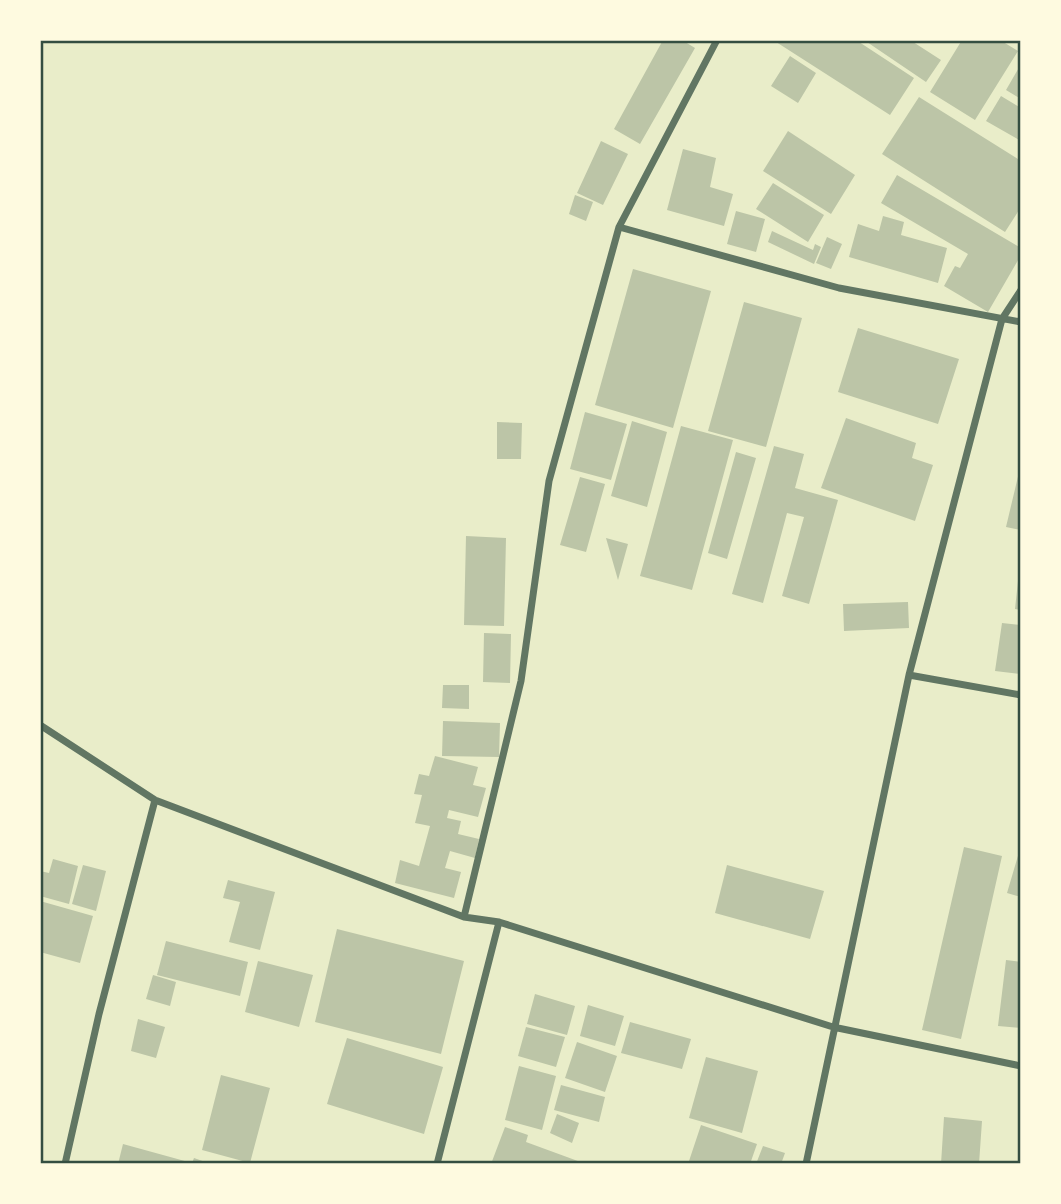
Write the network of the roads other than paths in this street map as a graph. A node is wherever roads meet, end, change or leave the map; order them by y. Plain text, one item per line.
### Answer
1 (717, 40) edge
2 (619, 227) junction
3 (1021, 290) edge
4 (1002, 319) junction
5 (1021, 322) edge
6 (909, 675) junction
7 (1021, 695) edge
8 (40, 725) edge
9 (155, 800) junction
10 (464, 917) junction
11 (499, 922) junction
12 (833, 1027) junction
13 (1021, 1066) edge
14 (65, 1164) edge
15 (437, 1164) edge
16 (806, 1164) edge

1 - 2 street
2 - 4 street
2 - 10 street
3 - 4 street
4 - 5 street
4 - 6 street
6 - 7 street
6 - 12 street
8 - 9 street
9 - 10 street
9 - 14 street
10 - 11 street
11 - 12 street
11 - 15 street
12 - 13 street
12 - 16 street

